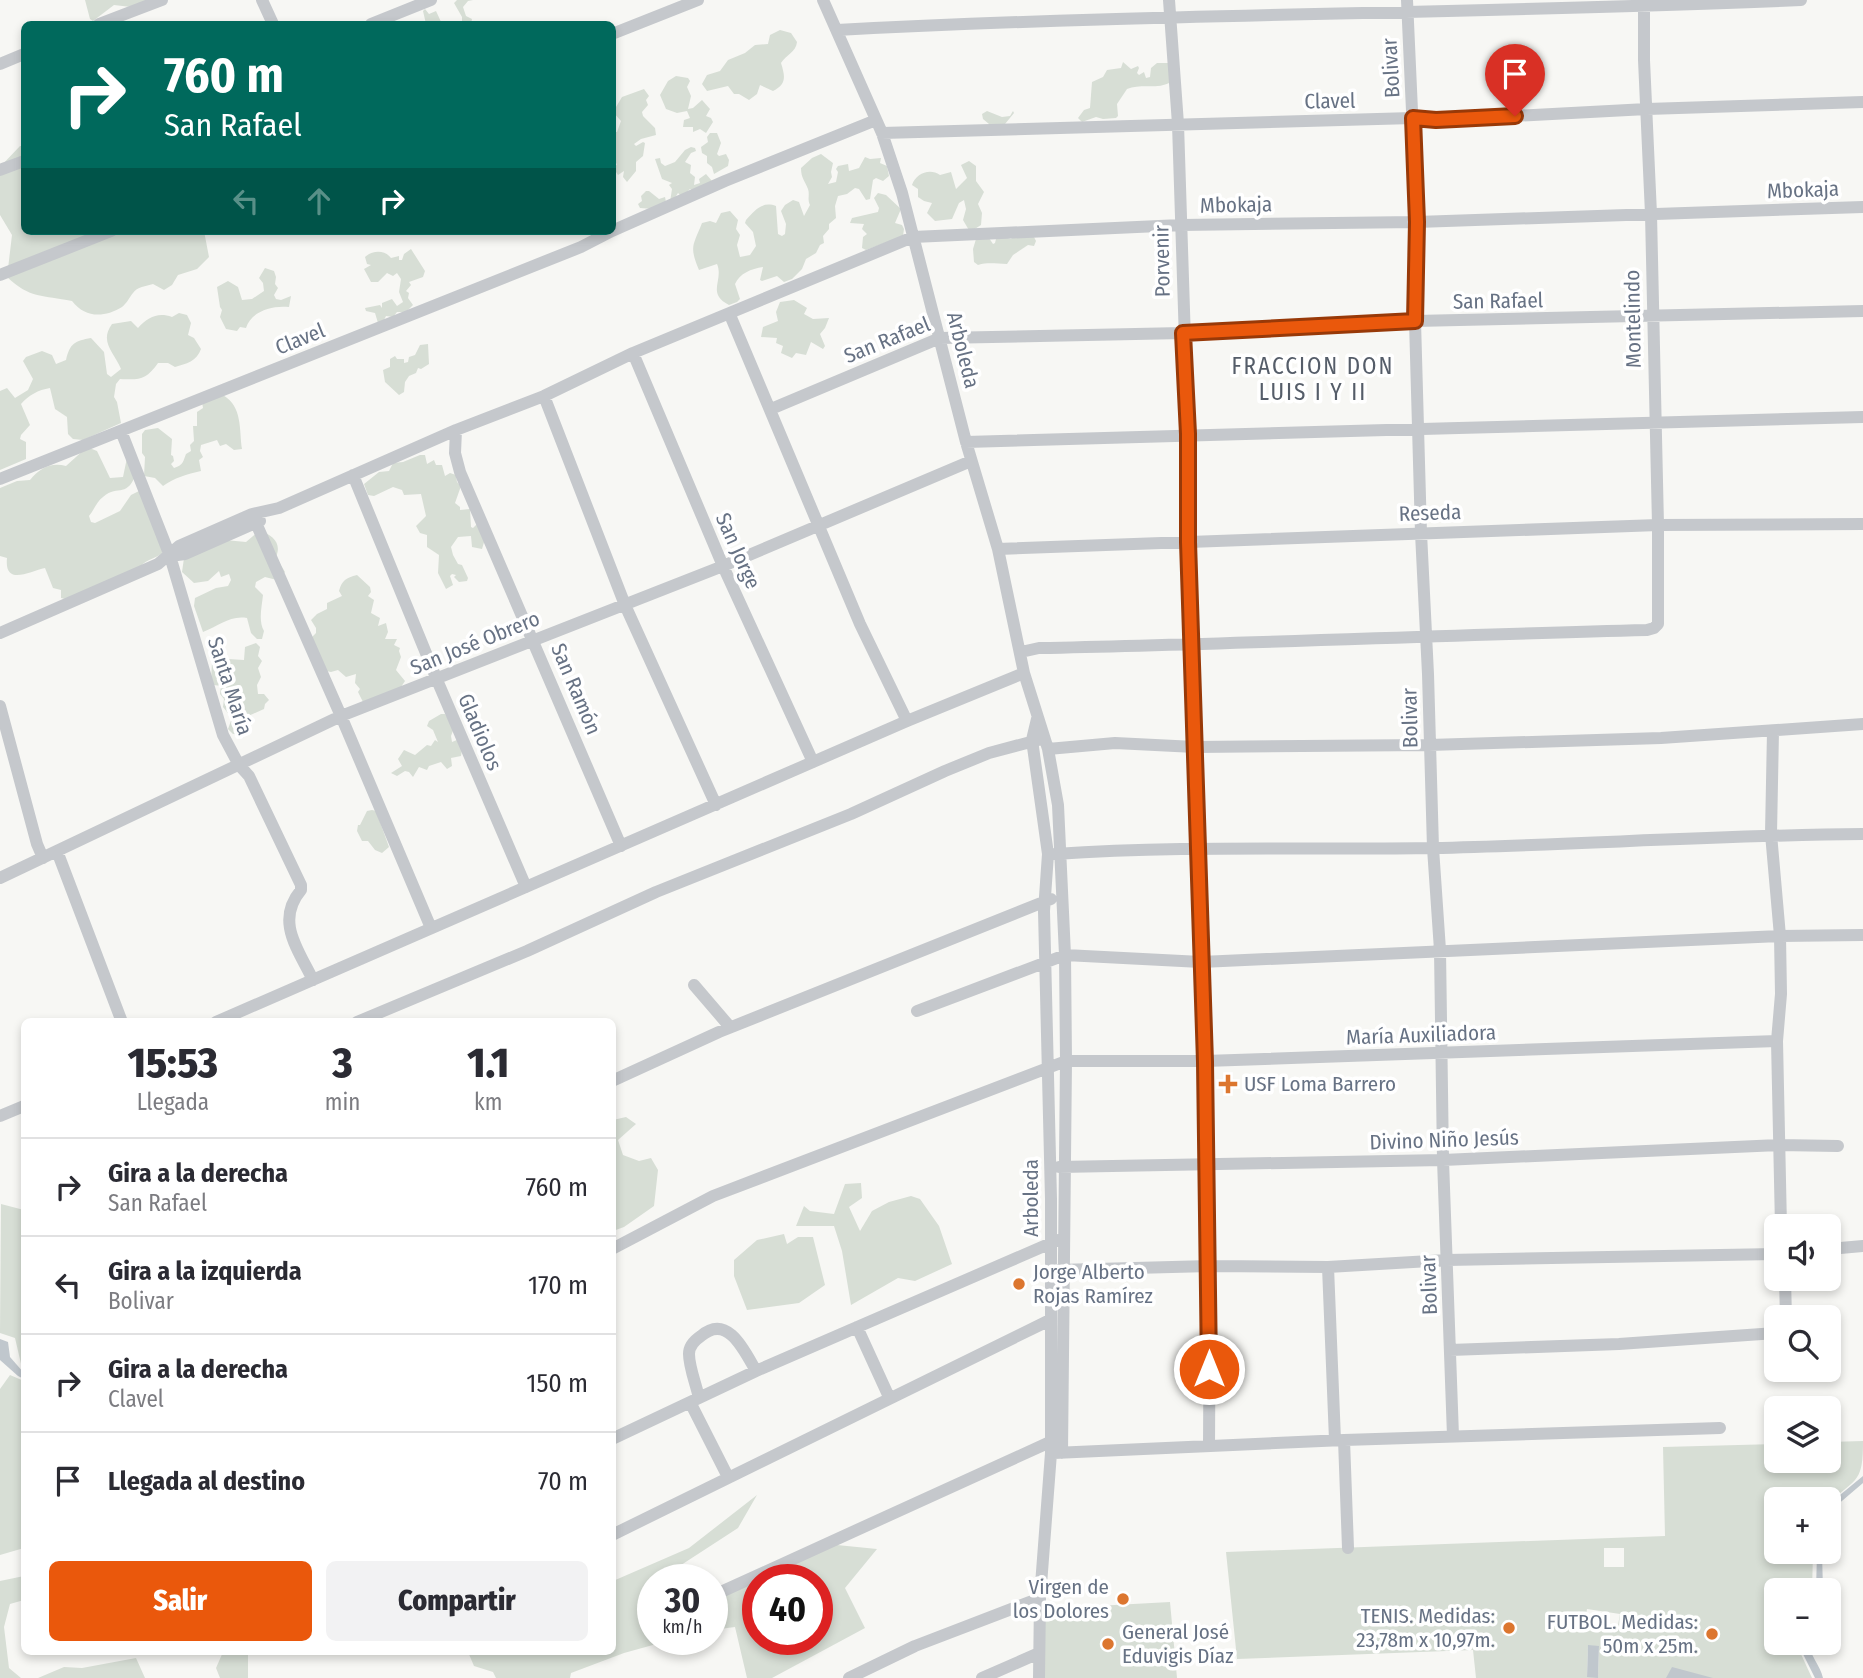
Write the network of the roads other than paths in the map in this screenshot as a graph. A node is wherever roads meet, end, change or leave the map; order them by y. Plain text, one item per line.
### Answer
1 (162, 0) edge
2 (262, 0) edge
3 (431, 0) edge
4 (698, 0) edge
5 (822, 0) edge
6 (1169, 0) edge
7 (1801, 0) edge
8 (1644, 3) edge
9 (1407, 7) edge
10 (1169, 18) junction
11 (107, 21) edge
12 (272, 21) edge
13 (378, 21) edge
14 (837, 30) junction
15 (616, 32) edge
16 (21, 55) edge
17 (0, 64) edge
18 (1863, 102) edge
19 (1647, 109) junction
20 (1413, 118) junction
21 (1178, 124) junction
22 (879, 127) junction
23 (21, 162) edge
24 (0, 170) edge
25 (1863, 207) edge
26 (1651, 214) junction
27 (1417, 222) junction
28 (1181, 225) junction
29 (616, 229) edge
30 (101, 235) edge
31 (604, 235) edge
32 (913, 237) junction
33 (0, 275) edge
34 (1863, 311) edge
35 (730, 315) junction
36 (1652, 317) junction
37 (1415, 321) junction
38 (1183, 333) junction
39 (940, 338) junction
40 (633, 353) junction
41 (544, 396) junction
42 (771, 409) junction
43 (1863, 417) edge
44 (1656, 424) junction
45 (1420, 429) junction
46 (457, 430) junction
47 (121, 431) junction
48 (1188, 434) junction
49 (966, 442) junction
50 (971, 461) junction
51 (353, 475) junction
52 (0, 479) edge
53 (254, 519) junction
54 (1863, 524) edge
55 (1658, 525) junction
56 (818, 526) junction
57 (1421, 533) junction
58 (1188, 542) junction
59 (998, 549) junction
60 (170, 556) junction
61 (723, 566) junction
62 (625, 605) junction
63 (0, 633) edge
64 (1426, 636) junction
65 (534, 640) junction
66 (1192, 646) junction
67 (1021, 652) junction
68 (1024, 673) junction
69 (437, 680) junction
70 (0, 706) edge
71 (341, 716) junction
72 (907, 721) junction
73 (1863, 724) edge
74 (1773, 731) junction
75 (1042, 743) junction
76 (1429, 745) junction
77 (1195, 747) junction
78 (813, 762) junction
79 (239, 765) junction
80 (716, 805) junction
81 (1771, 834) junction
82 (1863, 834) edge
83 (621, 846) junction
84 (1433, 848) junction
85 (1198, 849) junction
86 (57, 851) junction
87 (1062, 853) junction
88 (1048, 855) junction
89 (43, 858) junction
90 (0, 878) edge
91 (526, 887) junction
92 (1061, 895) junction
93 (1045, 901) junction
94 (431, 928) junction
95 (1863, 934) edge
96 (1780, 936) junction
97 (1440, 950) junction
98 (1065, 955) junction
99 (1047, 961) junction
100 (1201, 962) junction
101 (313, 980) junction
102 (694, 985) dead end
103 (917, 1012) dead end
104 (120, 1018) edge
105 (225, 1018) edge
106 (367, 1018) edge
107 (730, 1027) junction
108 (1777, 1041) junction
109 (1442, 1054) junction
110 (1066, 1061) junction
111 (1205, 1062) junction
112 (1049, 1066) junction
113 (616, 1079) edge
114 (21, 1106) edge
115 (0, 1116) edge
116 (1779, 1145) junction
117 (1838, 1146) dead end
118 (1443, 1160) junction
119 (1207, 1165) junction
120 (1051, 1167) junction
121 (1066, 1167) junction
122 (1781, 1214) edge
123 (1064, 1238) junction
124 (1051, 1243) junction
125 (1863, 1246) edge
126 (616, 1247) edge
127 (1841, 1248) edge
128 (1764, 1254) edge
129 (1447, 1260) junction
130 (1210, 1266) junction
131 (1328, 1267) junction
132 (1057, 1270) junction
133 (1050, 1320) junction
134 (857, 1327) junction
135 (1764, 1334) edge
136 (1450, 1350) junction
137 (756, 1371) junction
138 (889, 1397) junction
139 (694, 1400) junction
140 (1720, 1428) dead end
141 (1453, 1436) junction
142 (616, 1437) edge
143 (1339, 1440) junction
144 (1209, 1446) junction
145 (1054, 1449) junction
146 (728, 1477) junction
147 (616, 1533) edge
148 (1348, 1548) dead end
149 (728, 1589) edge
150 (1040, 1598) junction
151 (1040, 1653) junction
152 (849, 1678) edge
153 (982, 1678) edge
154 (1039, 1678) edge

1 - 11 street
2 - 12 street
3 - 13 street
4 - 15 street
5 - 14 street, Arboleda
6 - 10 street, Porvenir
7 - 8 street
8 - 9 street
8 - 19 street, Montelindo
9 - 10 street
9 - 20 street, Bolivar
10 - 14 street
10 - 21 street, Porvenir
14 - 22 street, Arboleda
16 - 17 street
18 - 19 street, Clavel
19 - 20 street, Clavel
19 - 26 street, Montelindo
20 - 21 street, Clavel
20 - 27 street, Bolivar
21 - 22 street, Clavel
21 - 28 street, Porvenir
22 - 29 street, Clavel
22 - 32 street, Arboleda
23 - 24 street
25 - 26 street, Mbokaja
26 - 27 street, Mbokaja
26 - 36 street, Montelindo
27 - 28 street, Mbokaja
27 - 37 street, Bolivar
28 - 32 street, Mbokaja
28 - 38 street, Porvenir
30 - 33 street
31 - 47 street, Clavel
32 - 35 street, Mbokaja
32 - 39 street, Arboleda
34 - 36 street, San Rafael
35 - 40 street, Mbokaja
35 - 42 street
36 - 37 street, San Rafael
36 - 44 street, Montelindo
37 - 38 street, San Rafael
37 - 45 street, Bolivar
38 - 39 street, San Rafael
38 - 48 street, Porvenir
39 - 42 street, San Rafael
39 - 49 street, Arboleda
40 - 41 street, Mbokaja
40 - 61 street, San Jorge
41 - 46 street, Mbokaja
41 - 62 street
42 - 56 street
43 - 44 street
44 - 45 street
44 - 55 street, Montelindo
45 - 48 street
45 - 57 street, Bolivar
46 - 51 street, Mbokaja
46 - 65 street, San Ramón
47 - 52 street, Clavel
47 - 60 street, Santa María
48 - 49 street
48 - 58 street, Porvenir
49 - 50 street, Arboleda
50 - 56 street, San José Obrero
50 - 59 street, Arboleda
51 - 53 street, Mbokaja
51 - 69 street, Gladiolos
53 - 60 street, Mbokaja
53 - 71 street
54 - 55 street, Reseda
55 - 57 street, Reseda
55 - 64 street, Montelindo
56 - 61 street, San José Obrero
56 - 72 street
57 - 58 street, Reseda
57 - 64 street, Bolivar
58 - 59 street, Reseda
58 - 66 street, Porvenir
59 - 67 street, Arboleda
60 - 63 street, Mbokaja
60 - 79 street, Santa María
61 - 62 street, San José Obrero
61 - 78 street, San Jorge
62 - 65 street, San José Obrero
62 - 80 street
64 - 66 street
64 - 76 street, Bolivar
65 - 69 street, San José Obrero
65 - 83 street, San Ramón
66 - 67 street
66 - 77 street, Porvenir
67 - 68 street, Arboleda
68 - 72 street
68 - 75 street, Arboleda
69 - 71 street, San José Obrero
69 - 91 street, Gladiolos
70 - 89 street
71 - 79 street, San José Obrero
71 - 94 street
72 - 78 street
73 - 74 street
74 - 76 street
74 - 81 street
75 - 77 street
75 - 87 street, Arboleda
75 - 88 street, Arboleda
75 - 106 street
76 - 77 street
76 - 84 street, Bolivar
77 - 85 street, Porvenir
78 - 80 street
79 - 86 street, San José Obrero
79 - 101 street, Santa María
80 - 83 street
81 - 82 street
81 - 84 street
81 - 96 street
83 - 91 street
84 - 85 street
84 - 97 street, Bolivar
85 - 87 street
85 - 100 street, Porvenir
86 - 89 street, San José Obrero
86 - 104 street
87 - 88 street
87 - 92 street, Arboleda
88 - 93 street, Arboleda
89 - 90 street, San José Obrero
91 - 94 street
92 - 93 street
92 - 98 street, Arboleda
93 - 99 street, Arboleda
93 - 107 street
94 - 101 street
95 - 96 street
96 - 97 street
96 - 108 street
97 - 100 street
97 - 109 street, Bolivar
98 - 99 street
98 - 100 street
98 - 110 street, Arboleda
99 - 103 street
99 - 112 street, Arboleda
100 - 111 street, Porvenir
101 - 105 street
102 - 107 street
107 - 113 street
108 - 109 street, María Auxiliadora
108 - 116 street
109 - 111 street, María Auxiliadora
109 - 118 street, Bolivar
110 - 111 street, María Auxiliadora
110 - 112 street, María Auxiliadora
110 - 121 street, Arboleda
111 - 119 street, Porvenir
112 - 120 street, Arboleda
112 - 126 street, María Auxiliadora
114 - 115 street
116 - 117 street, Divino Niño Jesús
116 - 118 street, Divino Niño Jesús
116 - 122 street
118 - 119 street, Divino Niño Jesús
118 - 129 street, Bolivar
119 - 121 street, Divino Niño Jesús
119 - 130 street, Porvenir
120 - 121 street, Divino Niño Jesús
120 - 124 street, Arboleda
121 - 123 street, Arboleda
123 - 124 street
123 - 132 street, Arboleda
124 - 132 street, Arboleda
124 - 134 street
125 - 127 street
128 - 129 street
129 - 131 street
129 - 136 street, Bolivar
130 - 131 street
130 - 132 street
130 - 144 street, Porvenir
131 - 143 street
132 - 133 street, Arboleda
132 - 145 street, Arboleda
133 - 138 street
133 - 145 street, Arboleda
134 - 137 street
134 - 138 street
135 - 136 street
136 - 141 street, Bolivar
137 - 139 street
137 - 139 street
138 - 146 street
139 - 142 street
139 - 146 street
140 - 141 street
141 - 143 street
143 - 144 street
143 - 148 street
144 - 145 street
145 - 149 street
145 - 150 street, Arboleda
146 - 147 street
150 - 151 street, Arboleda
150 - 152 street
151 - 153 street
151 - 154 street, Arboleda

